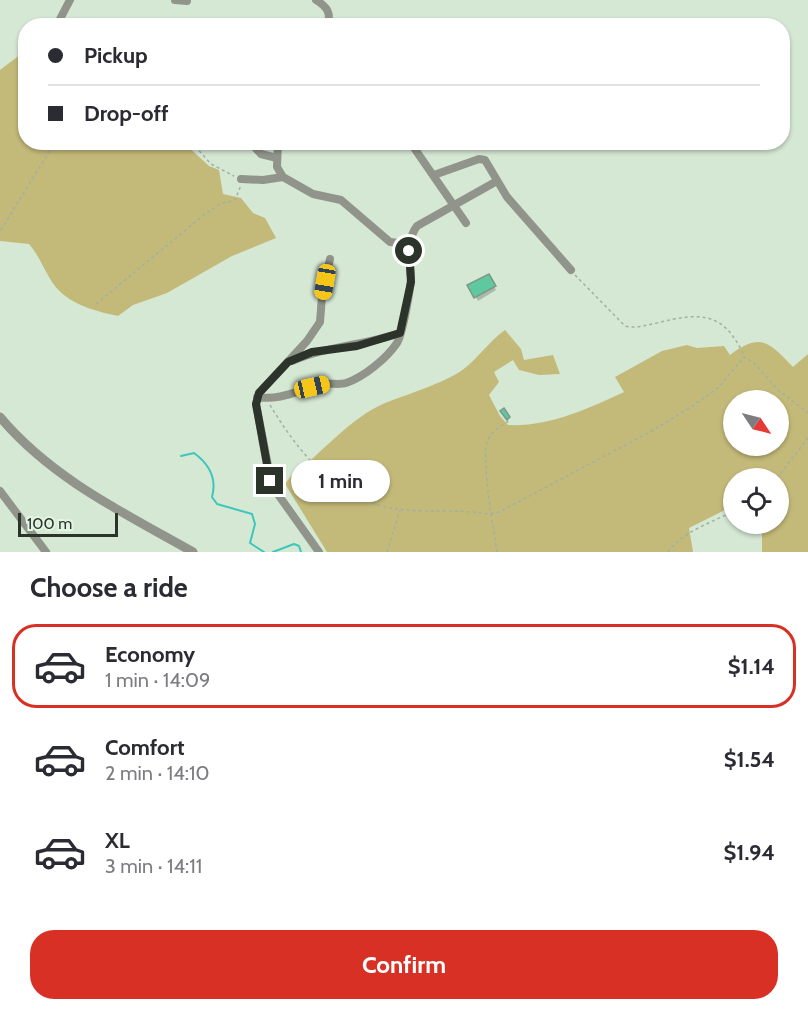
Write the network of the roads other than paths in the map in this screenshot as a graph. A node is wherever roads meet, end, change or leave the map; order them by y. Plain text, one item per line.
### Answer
1 (70, 0) edge
2 (175, 0) edge
3 (316, 0) edge
4 (187, 1) edge
5 (60, 18) edge
6 (330, 18) edge
7 (257, 150) edge
8 (278, 150) edge
9 (416, 150) edge
10 (278, 158) junction
11 (434, 175) junction
12 (283, 177) junction
13 (241, 179) road end
14 (497, 181) junction
15 (453, 204) junction
16 (466, 223) dead end
17 (409, 244) junction
18 (330, 259) dead end
19 (571, 270) road end
20 (400, 333) junction
21 (288, 362) junction
22 (261, 398) junction
23 (0, 417) edge
24 (0, 491) edge
25 (46, 552) edge
26 (193, 552) edge
27 (319, 552) edge

1 - 5 street
2 - 4 street
3 - 6 street
7 - 10 street
8 - 10 street
9 - 11 street
10 - 12 street
11 - 14 street
11 - 15 street
12 - 13 street
12 - 17 street
14 - 15 street
14 - 19 street
15 - 16 street
15 - 17 street
17 - 20 street
18 - 21 street
20 - 21 street
20 - 22 street
21 - 22 street
22 - 27 street
23 - 26 street
24 - 25 street

